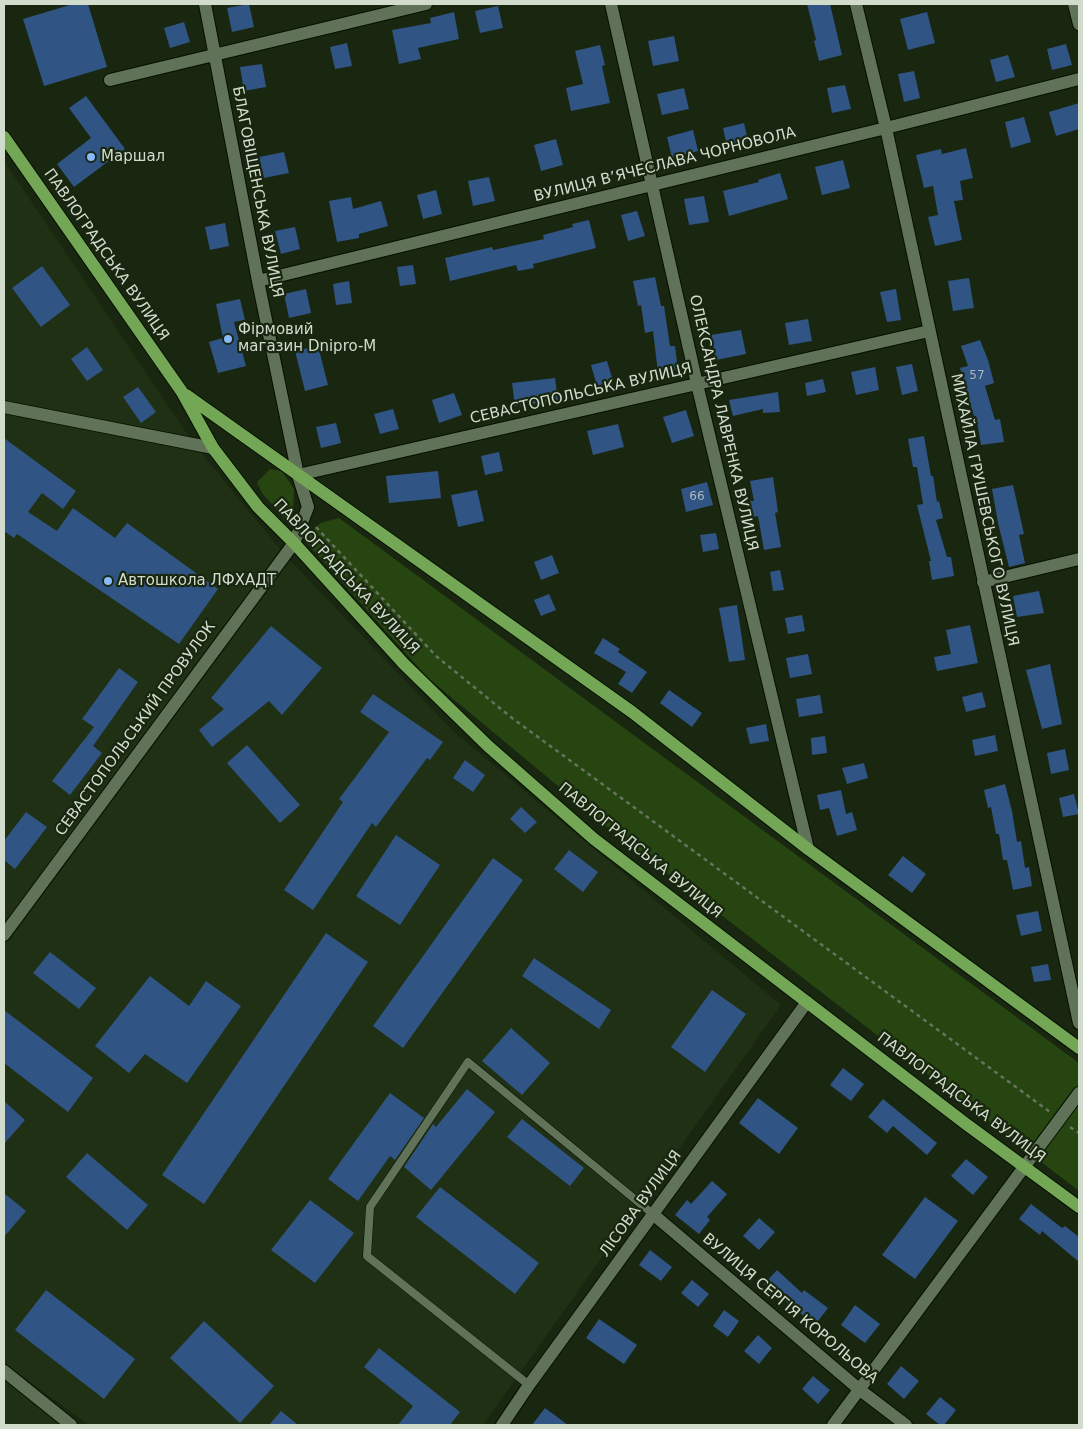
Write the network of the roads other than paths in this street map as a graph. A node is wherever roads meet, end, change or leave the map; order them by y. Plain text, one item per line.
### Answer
1 (204, 4) edge
2 (426, 4) edge
3 (611, 4) edge
4 (856, 4) edge
5 (1074, 4) edge
6 (1079, 24) edge
7 (214, 55) junction
8 (1079, 79) edge
9 (110, 80) dead end
10 (886, 128) junction
11 (4, 137) edge
12 (651, 184) junction
13 (258, 281) junction
14 (929, 331) junction
15 (697, 384) junction
16 (182, 392) junction
17 (4, 407) edge
18 (214, 448) junction
19 (298, 474) junction
20 (294, 542) junction
21 (1079, 559) edge
22 (984, 582) junction
23 (808, 849) junction
24 (4, 935) edge
25 (807, 1002) junction
26 (1079, 1023) edge
27 (1079, 1048) edge
28 (1079, 1093) edge
29 (1024, 1166) junction
30 (1079, 1207) edge
31 (654, 1215) junction
32 (4, 1371) edge
33 (529, 1384) junction
34 (860, 1390) junction
35 (71, 1425) edge
36 (502, 1425) edge
37 (833, 1425) edge
38 (906, 1425) edge

1 - 7 street, БЛАГОВІЩЕНСЬКА ВУЛИЦЯ
2 - 7 street
3 - 12 street, ОЛЕКСАНДРА ЛАВРЕНКА ВУЛИЦЯ
4 - 10 street, МИХАЙЛА ГРУШЕВСЬКОГО ВУЛИЦЯ
5 - 6 street
7 - 9 street
7 - 13 street, БЛАГОВІЩЕНСЬКА ВУЛИЦЯ
8 - 10 street, ВУЛИЦЯ В’ЯЧЕСЛАВА ЧОРНОВОЛА
10 - 12 street, ВУЛИЦЯ В’ЯЧЕСЛАВА ЧОРНОВОЛА
10 - 14 street, МИХАЙЛА ГРУШЕВСЬКОГО ВУЛИЦЯ
11 - 16 main road, ПАВЛОГРАДСЬКА ВУЛИЦЯ
12 - 13 street, ВУЛИЦЯ В’ЯЧЕСЛАВА ЧОРНОВОЛА
12 - 15 street, ОЛЕКСАНДРА ЛАВРЕНКА ВУЛИЦЯ
13 - 19 street, БЛАГОВІЩЕНСЬКА ВУЛИЦЯ
14 - 15 street, СЕВАСТОПОЛЬСЬКА ВУЛИЦЯ
14 - 22 street, МИХАЙЛА ГРУШЕВСЬКОГО ВУЛИЦЯ
15 - 19 street, СЕВАСТОПОЛЬСЬКА ВУЛИЦЯ
15 - 23 street, ОЛЕКСАНДРА ЛАВРЕНКА ВУЛИЦЯ
16 - 18 main road, ПАВЛОГРАДСЬКА ВУЛИЦЯ
16 - 19 main road, ПАВЛОГРАДСЬКА ВУЛИЦЯ
17 - 18 street
18 - 20 main road, ПАВЛОГРАДСЬКА ВУЛИЦЯ
19 - 20 street, БЛАГОВІЩЕНСЬКА ВУЛИЦЯ
19 - 23 main road, ПАВЛОГРАДСЬКА ВУЛИЦЯ
20 - 24 street, СЕВАСТОПОЛЬСЬКИЙ ПРОВУЛОК
20 - 25 main road, ПАВЛОГРАДСЬКА ВУЛИЦЯ
21 - 22 street
22 - 26 street, МИХАЙЛА ГРУШЕВСЬКОГО ВУЛИЦЯ
23 - 27 main road, ПАВЛОГРАДСЬКА ВУЛИЦЯ
25 - 29 main road, ПАВЛОГРАДСЬКА ВУЛИЦЯ
25 - 31 street, ЛІСОВА ВУЛИЦЯ
28 - 29 street
29 - 30 main road, ПАВЛОГРАДСЬКА ВУЛИЦЯ
29 - 34 street
31 - 33 street, ЛІСОВА ВУЛИЦЯ
31 - 33 lane
31 - 34 street, ВУЛИЦЯ СЕРГІЯ КОРОЛЬОВА
32 - 35 street
33 - 36 street, ЛІСОВА ВУЛИЦЯ
34 - 37 street
34 - 38 street, ВУЛИЦЯ СЕРГІЯ КОРОЛЬОВА

